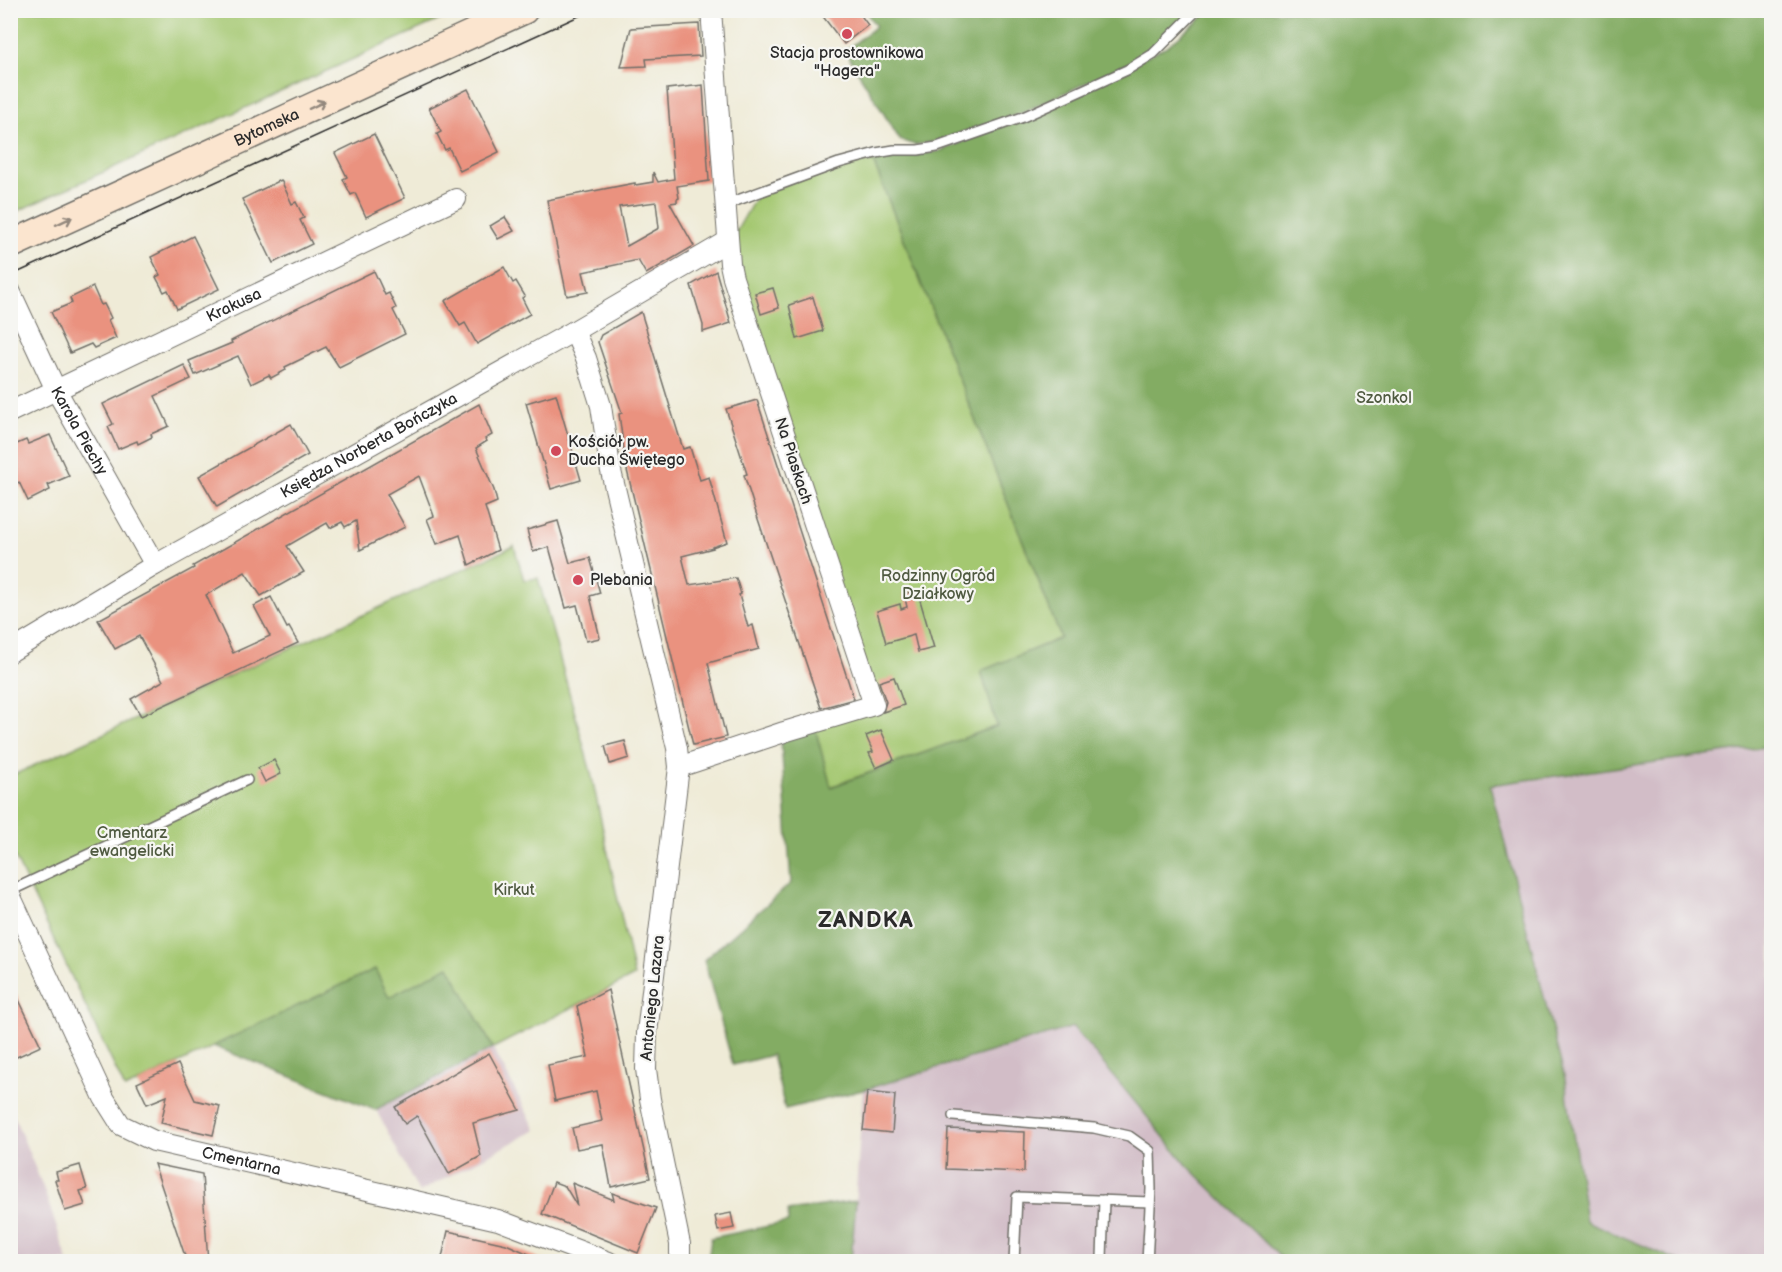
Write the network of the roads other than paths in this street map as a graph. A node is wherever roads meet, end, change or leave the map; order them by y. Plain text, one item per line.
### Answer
1 (524, 10) edge
2 (711, 10) edge
3 (1197, 10) edge
4 (456, 199) dead end
5 (727, 204) junction
6 (728, 241) junction
7 (10, 245) edge
8 (10, 291) edge
9 (574, 331) junction
10 (56, 390) junction
11 (10, 412) edge
12 (155, 565) junction
13 (10, 651) edge
14 (679, 767) junction
15 (247, 780) dead end
16 (10, 893) edge
17 (953, 1116) dead end
18 (1104, 1200) junction
19 (1150, 1202) junction
20 (1102, 1258) dead end
21 (609, 1262) edge
22 (680, 1262) edge
23 (1014, 1262) edge
24 (1147, 1262) edge

7 -> 1 street, Bytomska
2 - 5 street, Na Piaskach
3 - 5 lane
4 - 10 street, Krakusa
5 - 6 street, Na Piaskach
6 - 9 street, Księdza Norberta Bończyka
6 - 14 street, Na Piaskach
8 - 10 street, Karola Piechy
9 - 12 street, Księdza Norberta Bończyka
9 - 14 street, Antoniego Lazara
10 - 11 street, Krakusa
10 - 12 street, Karola Piechy
12 - 13 street, Księdza Norberta Bończyka
14 - 22 street, Antoniego Lazara
15 - 16 lane
16 - 21 street, Cmentarna
17 - 19 lane
18 - 19 lane
18 - 20 lane
18 - 23 lane
19 - 24 lane

